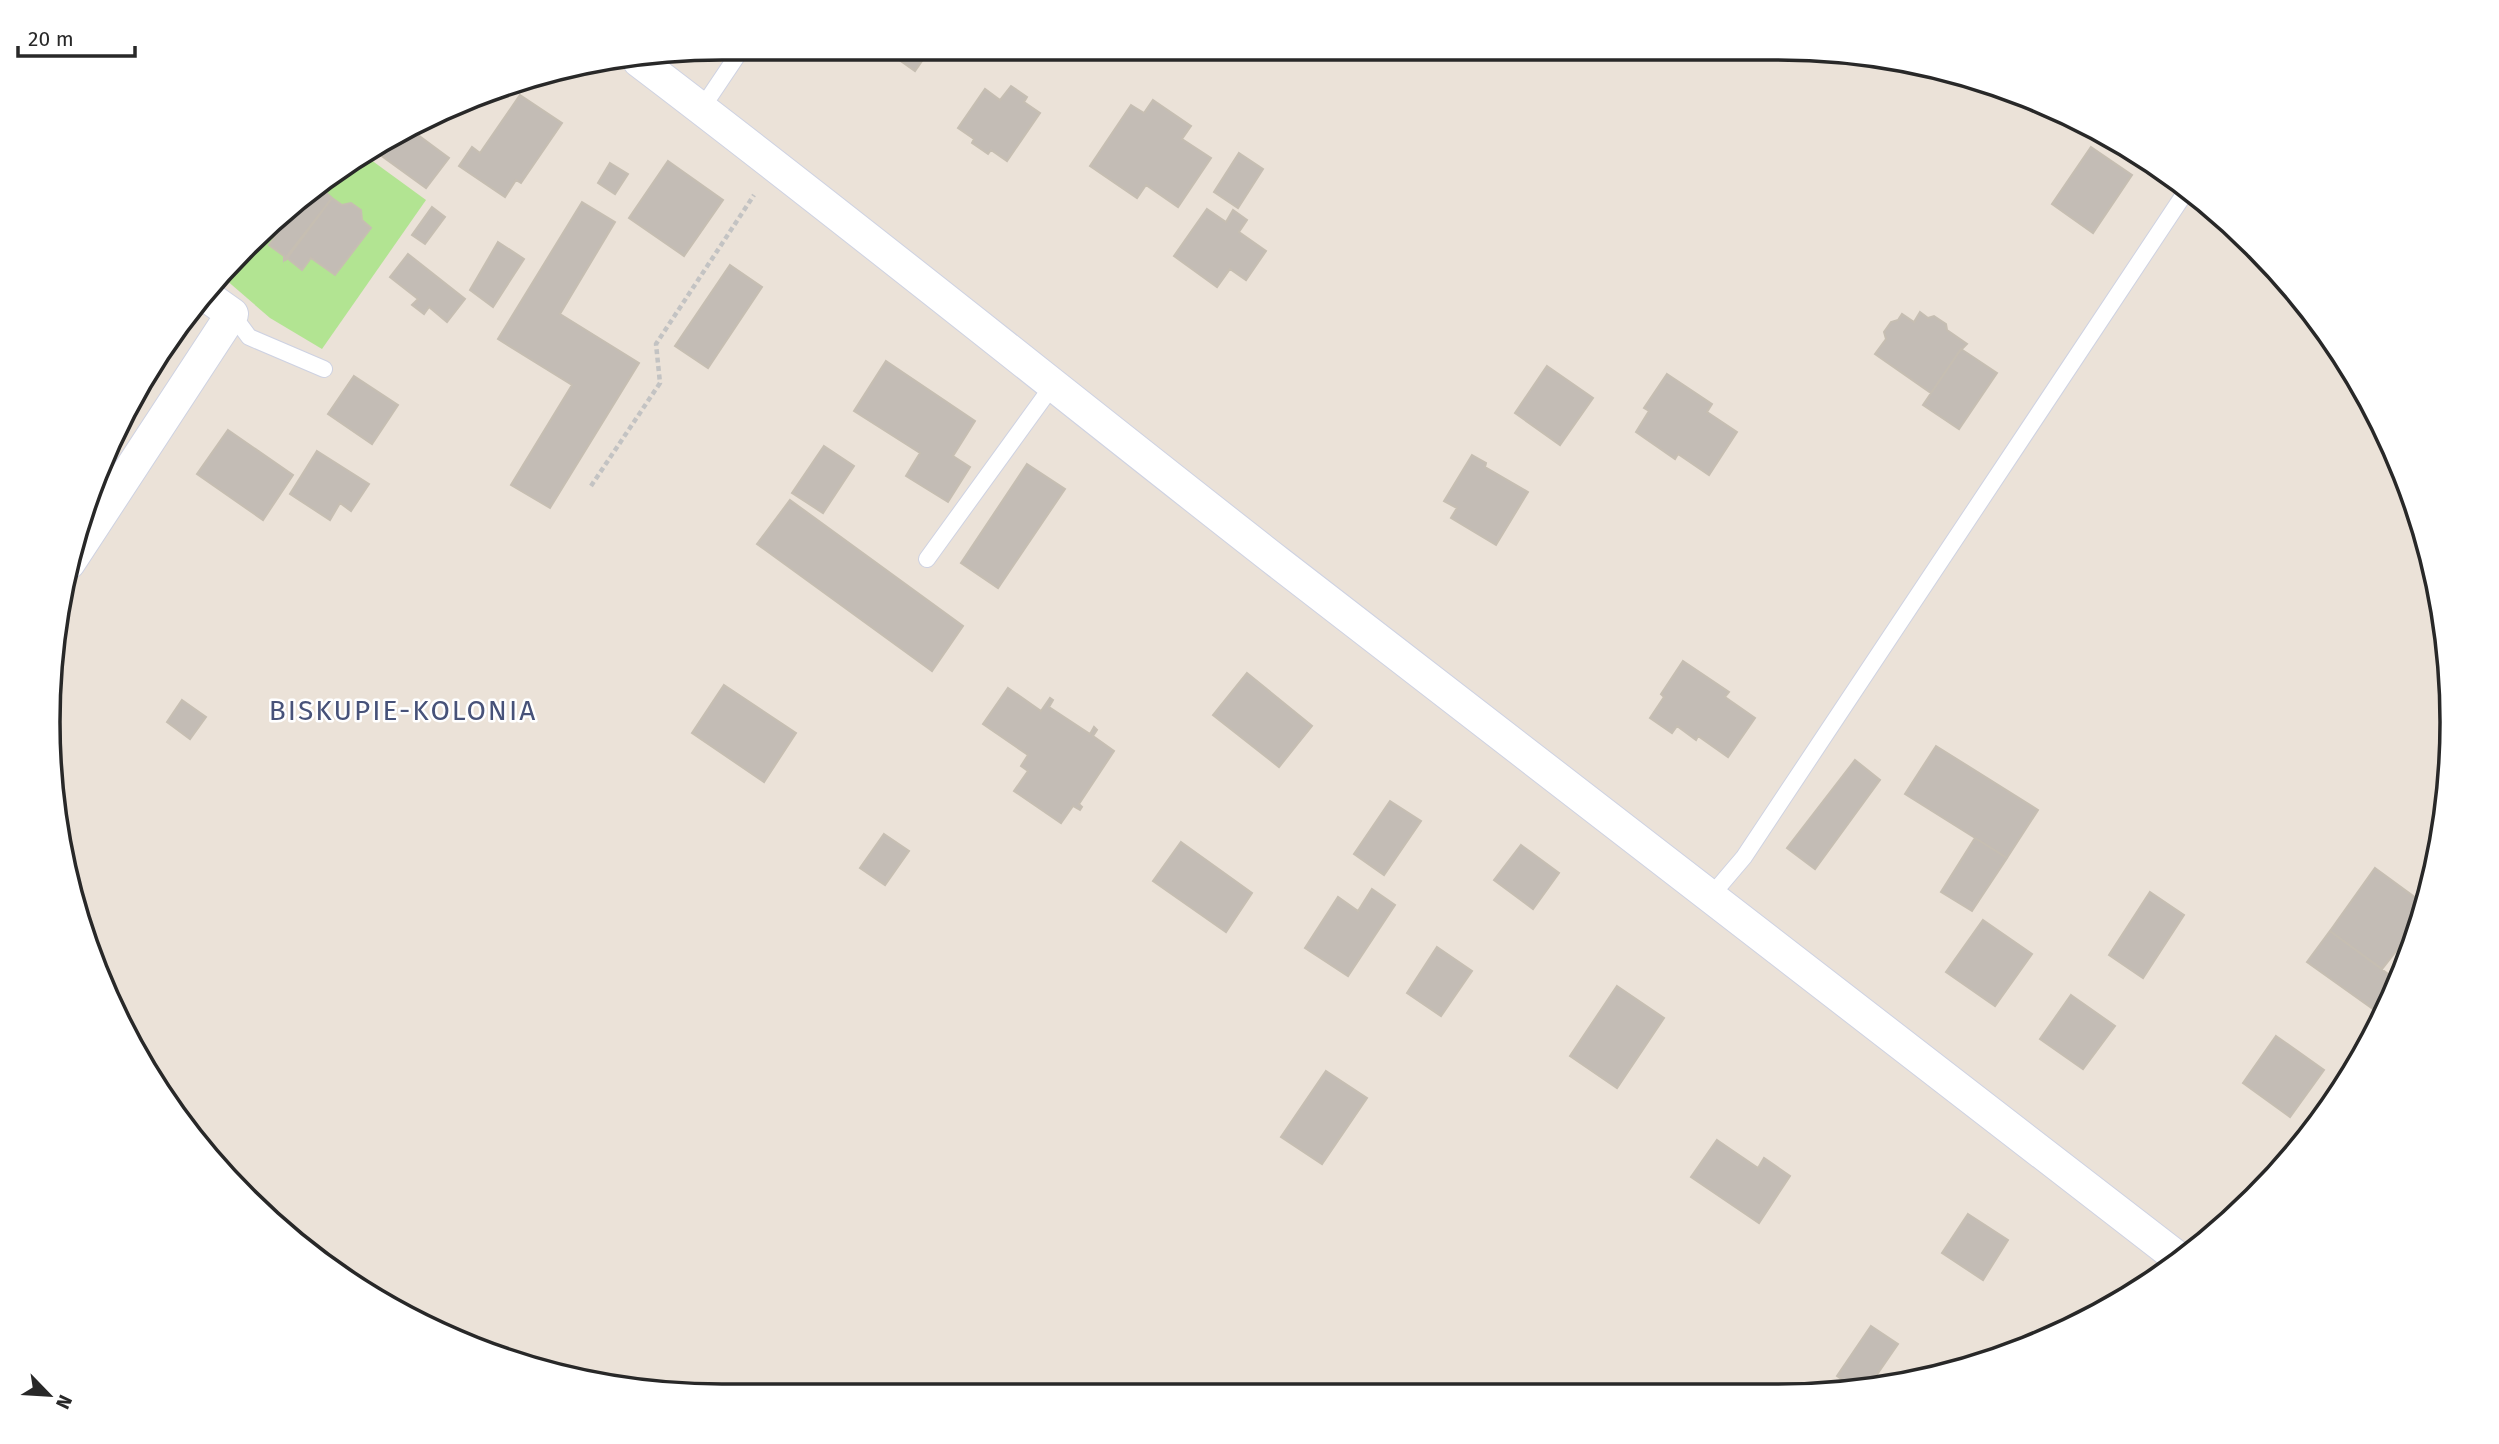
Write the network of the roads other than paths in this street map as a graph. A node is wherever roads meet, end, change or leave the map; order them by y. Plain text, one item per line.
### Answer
1 (734, 60) edge
2 (643, 64) edge
3 (702, 108) junction
4 (2182, 198) edge
5 (220, 306) edge
6 (324, 369) dead end
7 (1053, 385) junction
8 (88, 531) edge
9 (927, 559) dead end
10 (1710, 897) junction
11 (2172, 1254) edge

1 - 3 lane
2 - 3 street
3 - 7 street
4 - 10 lane
5 - 6 lane
5 - 8 street
7 - 9 lane
7 - 10 street
10 - 11 street

